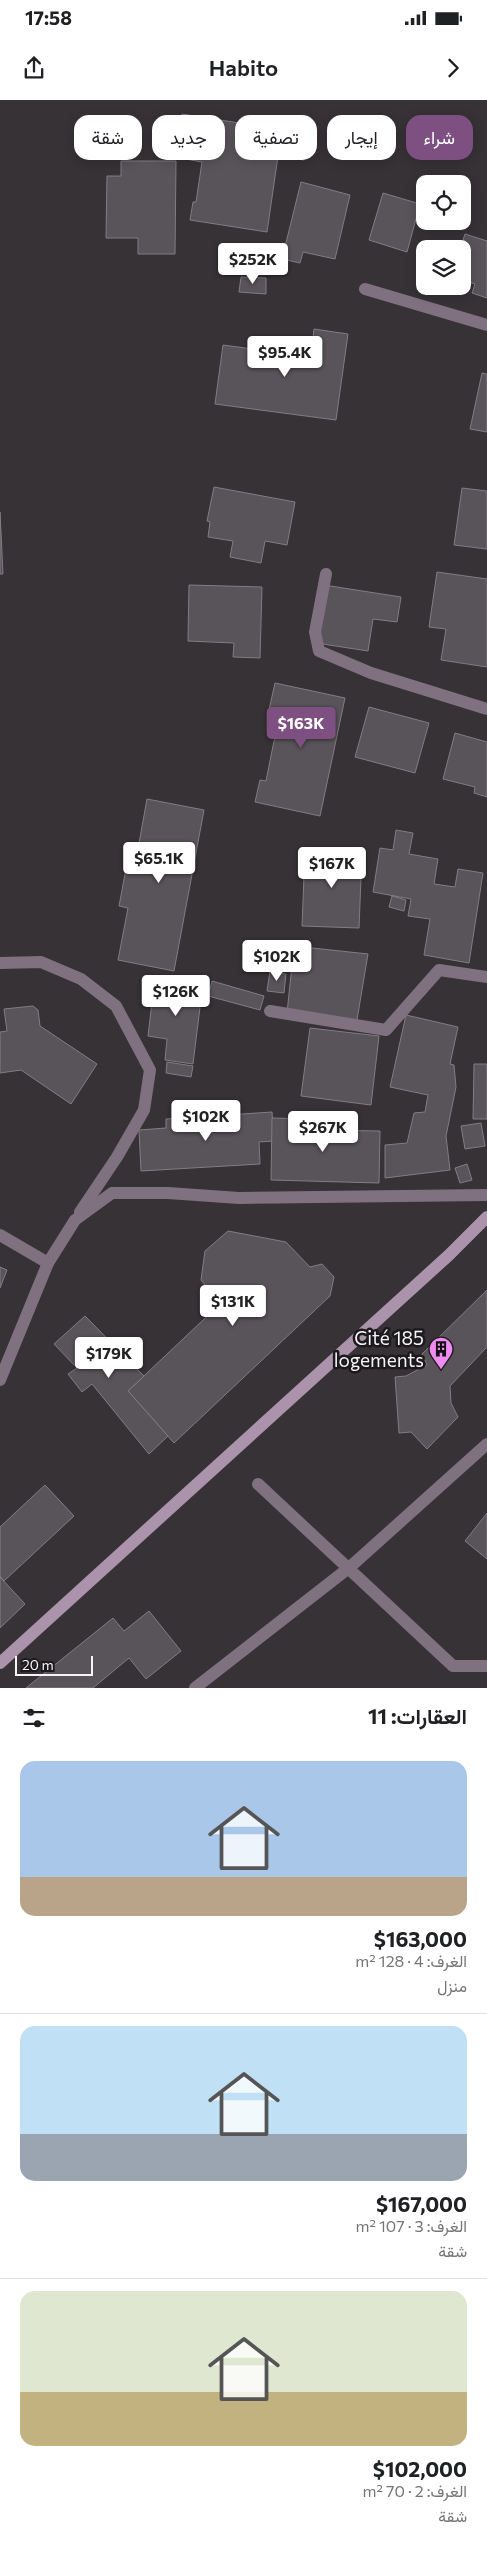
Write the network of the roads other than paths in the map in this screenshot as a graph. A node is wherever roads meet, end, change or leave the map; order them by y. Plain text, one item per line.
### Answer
1 (365, 289) dead end
2 (487, 325) edge
3 (326, 574) dead end
4 (487, 709) edge
5 (0, 963) edge
6 (487, 977) edge
7 (270, 1010) dead end
8 (487, 1195) edge
9 (487, 1217) edge
10 (74, 1220) junction
11 (0, 1236) edge
12 (48, 1263) junction
13 (0, 1380) edge
14 (487, 1444) edge
15 (258, 1484) dead end
16 (350, 1567) junction
17 (0, 1664) edge
18 (487, 1666) edge
19 (195, 1688) edge

1 - 2 street
3 - 4 street
5 - 10 street
6 - 7 street
8 - 10 street
9 - 17 main road
10 - 12 street
11 - 12 street
12 - 13 street
14 - 16 street
15 - 16 street
16 - 18 street
16 - 19 street

